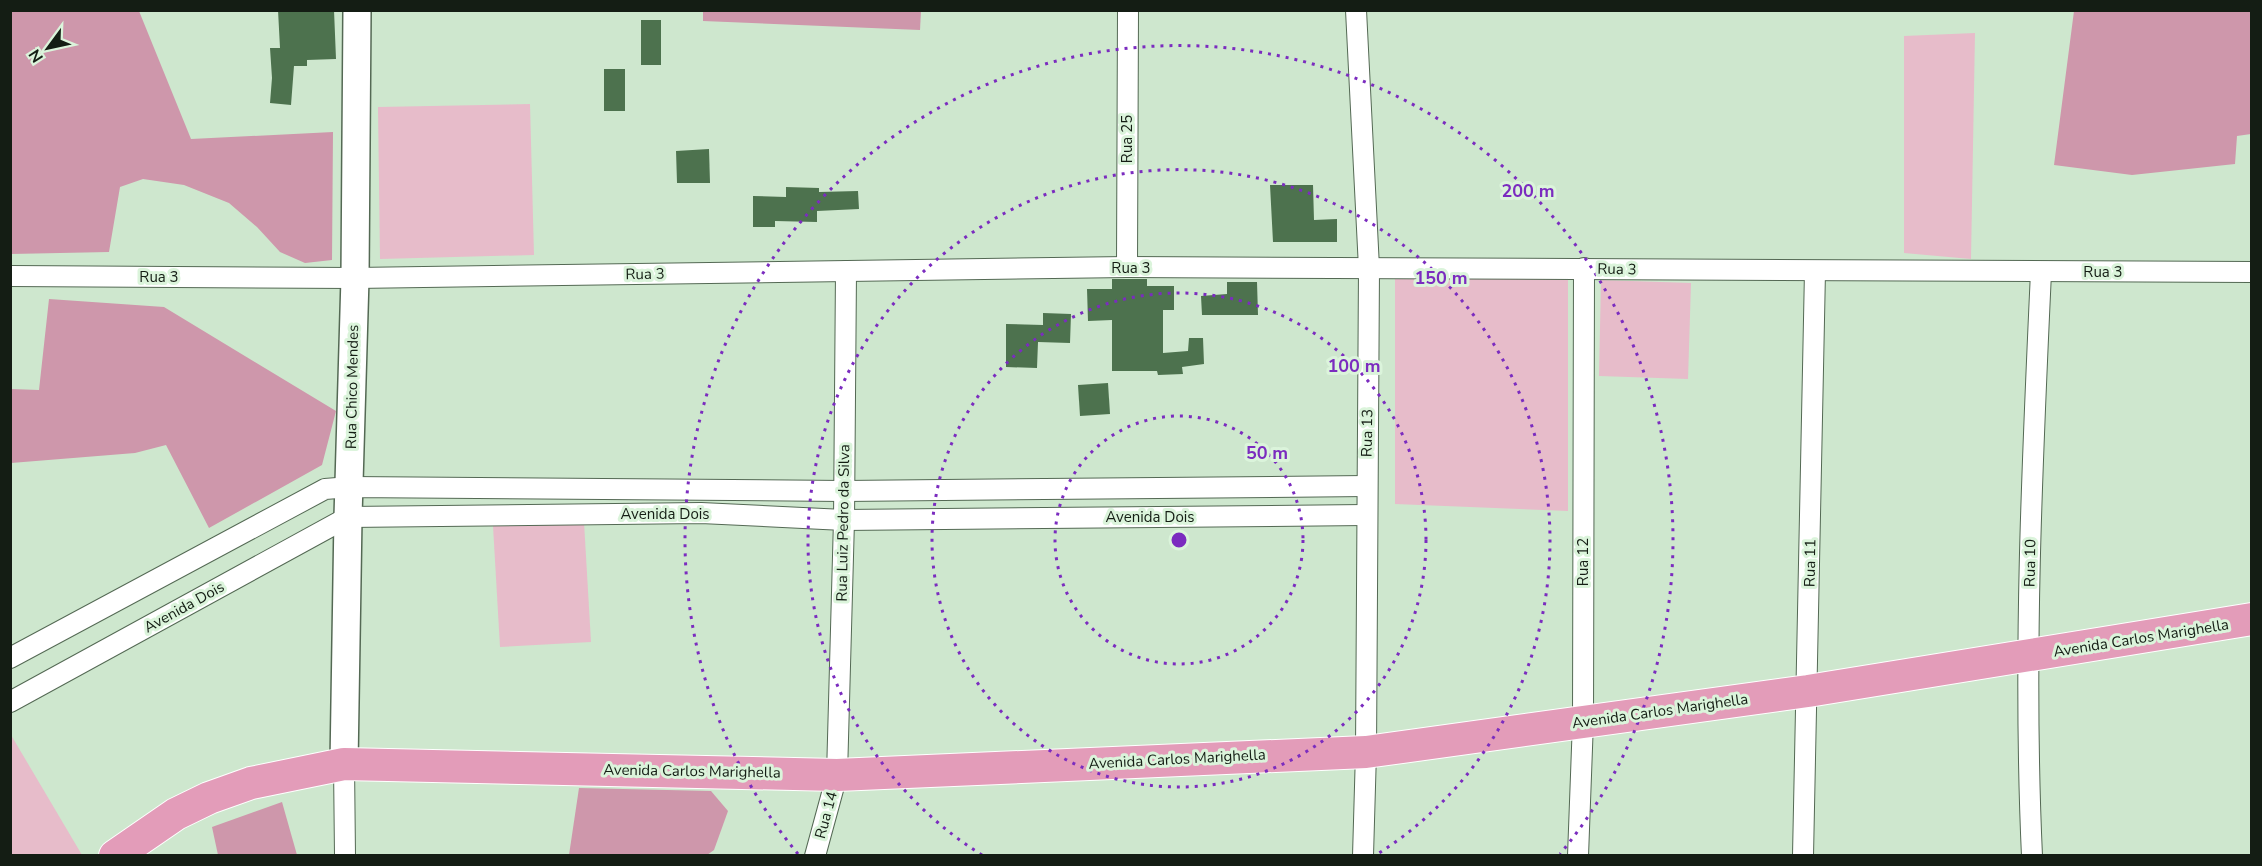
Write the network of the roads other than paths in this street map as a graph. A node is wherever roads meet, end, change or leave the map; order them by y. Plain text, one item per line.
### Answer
1 (357, 10) edge
2 (1128, 10) edge
3 (1356, 10) edge
4 (1127, 267) junction
5 (1369, 268) junction
6 (1584, 268) junction
7 (846, 271) junction
8 (1815, 271) junction
9 (2041, 272) junction
10 (2252, 272) edge
11 (10, 276) edge
12 (355, 278) junction
13 (1367, 486) junction
14 (350, 487) junction
15 (844, 491) junction
16 (1366, 515) junction
17 (348, 517) junction
18 (844, 519) junction
19 (2252, 619) edge
20 (2030, 656) junction
21 (10, 658) edge
22 (1808, 691) junction
23 (10, 702) edge
24 (1583, 721) junction
25 (1366, 752) junction
26 (344, 764) junction
27 (837, 775) junction
28 (115, 855) edge
29 (345, 855) edge
30 (815, 855) edge
31 (1363, 855) edge
32 (1578, 855) edge
33 (1803, 855) edge
34 (2032, 855) edge

1 - 12 main road, Rua Chico Mendes
2 - 4 street, Rua 25
3 - 5 street, Rua 13
4 - 5 street, Rua 3
4 - 7 street, Rua 3
5 - 6 street, Rua 3
5 - 13 street, Rua 13
6 - 8 street, Rua 3
6 - 24 street, Rua 12
7 - 12 street, Rua 3
7 - 15 street, Rua Luiz Pedro da Silva
8 - 9 street, Rua 3
8 - 22 street, Rua 11
9 - 10 street, Rua 3
9 - 20 street, Rua 10
11 - 12 street, Rua 3
12 - 14 main road, Rua Chico Mendes
13 - 15 street, Avenida Dois
13 - 16 street, Rua 13
14 - 15 street, Avenida Dois
14 - 17 main road, Rua Chico Mendes
14 - 21 street, Avenida Dois
15 - 18 street, Rua Luiz Pedro da Silva
16 - 18 street, Avenida Dois
16 - 25 street, Rua 13
17 - 18 street, Avenida Dois
17 - 23 street, Avenida Dois
17 - 26 main road, Rua Chico Mendes
18 - 27 street, Rua Luiz Pedro da Silva
19 - 20 main road, Avenida Carlos Marighella
20 - 22 main road, Avenida Carlos Marighella
20 - 34 street, Rua 10
22 - 24 main road, Avenida Carlos Marighella
22 - 33 street, Rua 11
24 - 25 main road, Avenida Carlos Marighella
24 - 32 street, Rua 12
25 - 27 main road, Avenida Carlos Marighella
25 - 31 street, Rua 13
26 - 27 main road, Avenida Carlos Marighella
26 - 28 main road, Avenida Carlos Marighella
26 - 29 street
27 - 30 street, Rua 14

